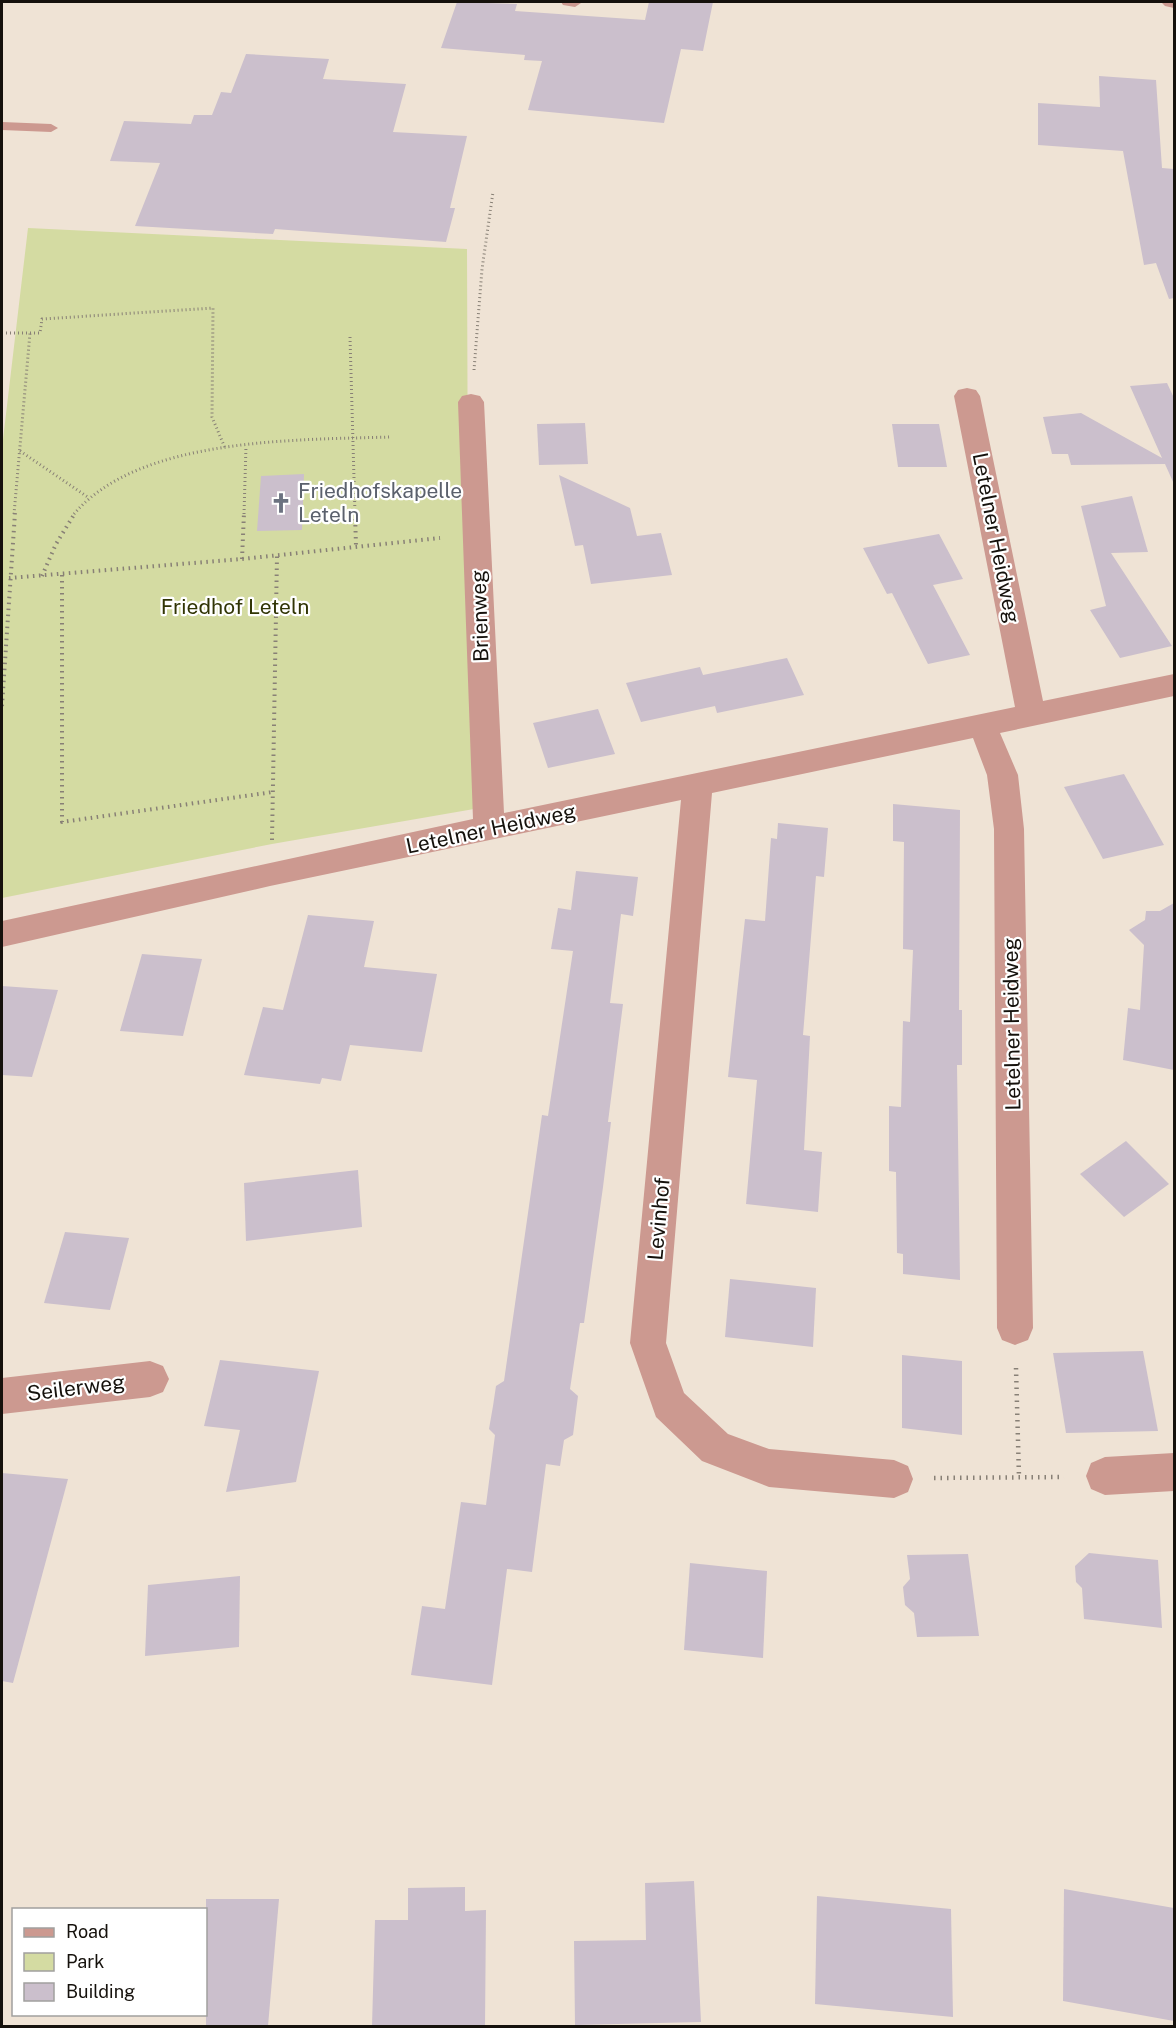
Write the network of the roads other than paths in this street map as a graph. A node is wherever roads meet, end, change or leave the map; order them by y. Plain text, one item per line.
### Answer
1 (2, 126) edge
2 (51, 128) dead end
3 (967, 396) dead end
4 (471, 402) road end
5 (1174, 686) edge
6 (1031, 715) junction
7 (981, 725) junction
8 (698, 785) junction
9 (489, 829) junction
10 (2, 934) edge
11 (1015, 1328) road end
12 (150, 1379) dead end
13 (2, 1396) edge
14 (1174, 1472) edge
15 (1105, 1476) road end
16 (894, 1479) road end

1 - 2 lane
3 - 6 street, Letelner Heidweg
4 - 9 street, Brienweg
5 - 6 street, Letelner Heidweg
6 - 7 street, Letelner Heidweg
7 - 8 street, Letelner Heidweg
7 - 11 street, Letelner Heidweg
8 - 9 street, Letelner Heidweg
8 - 16 street, Levinhof
9 - 10 street, Letelner Heidweg
12 - 13 street, Seilerweg
14 - 15 street

